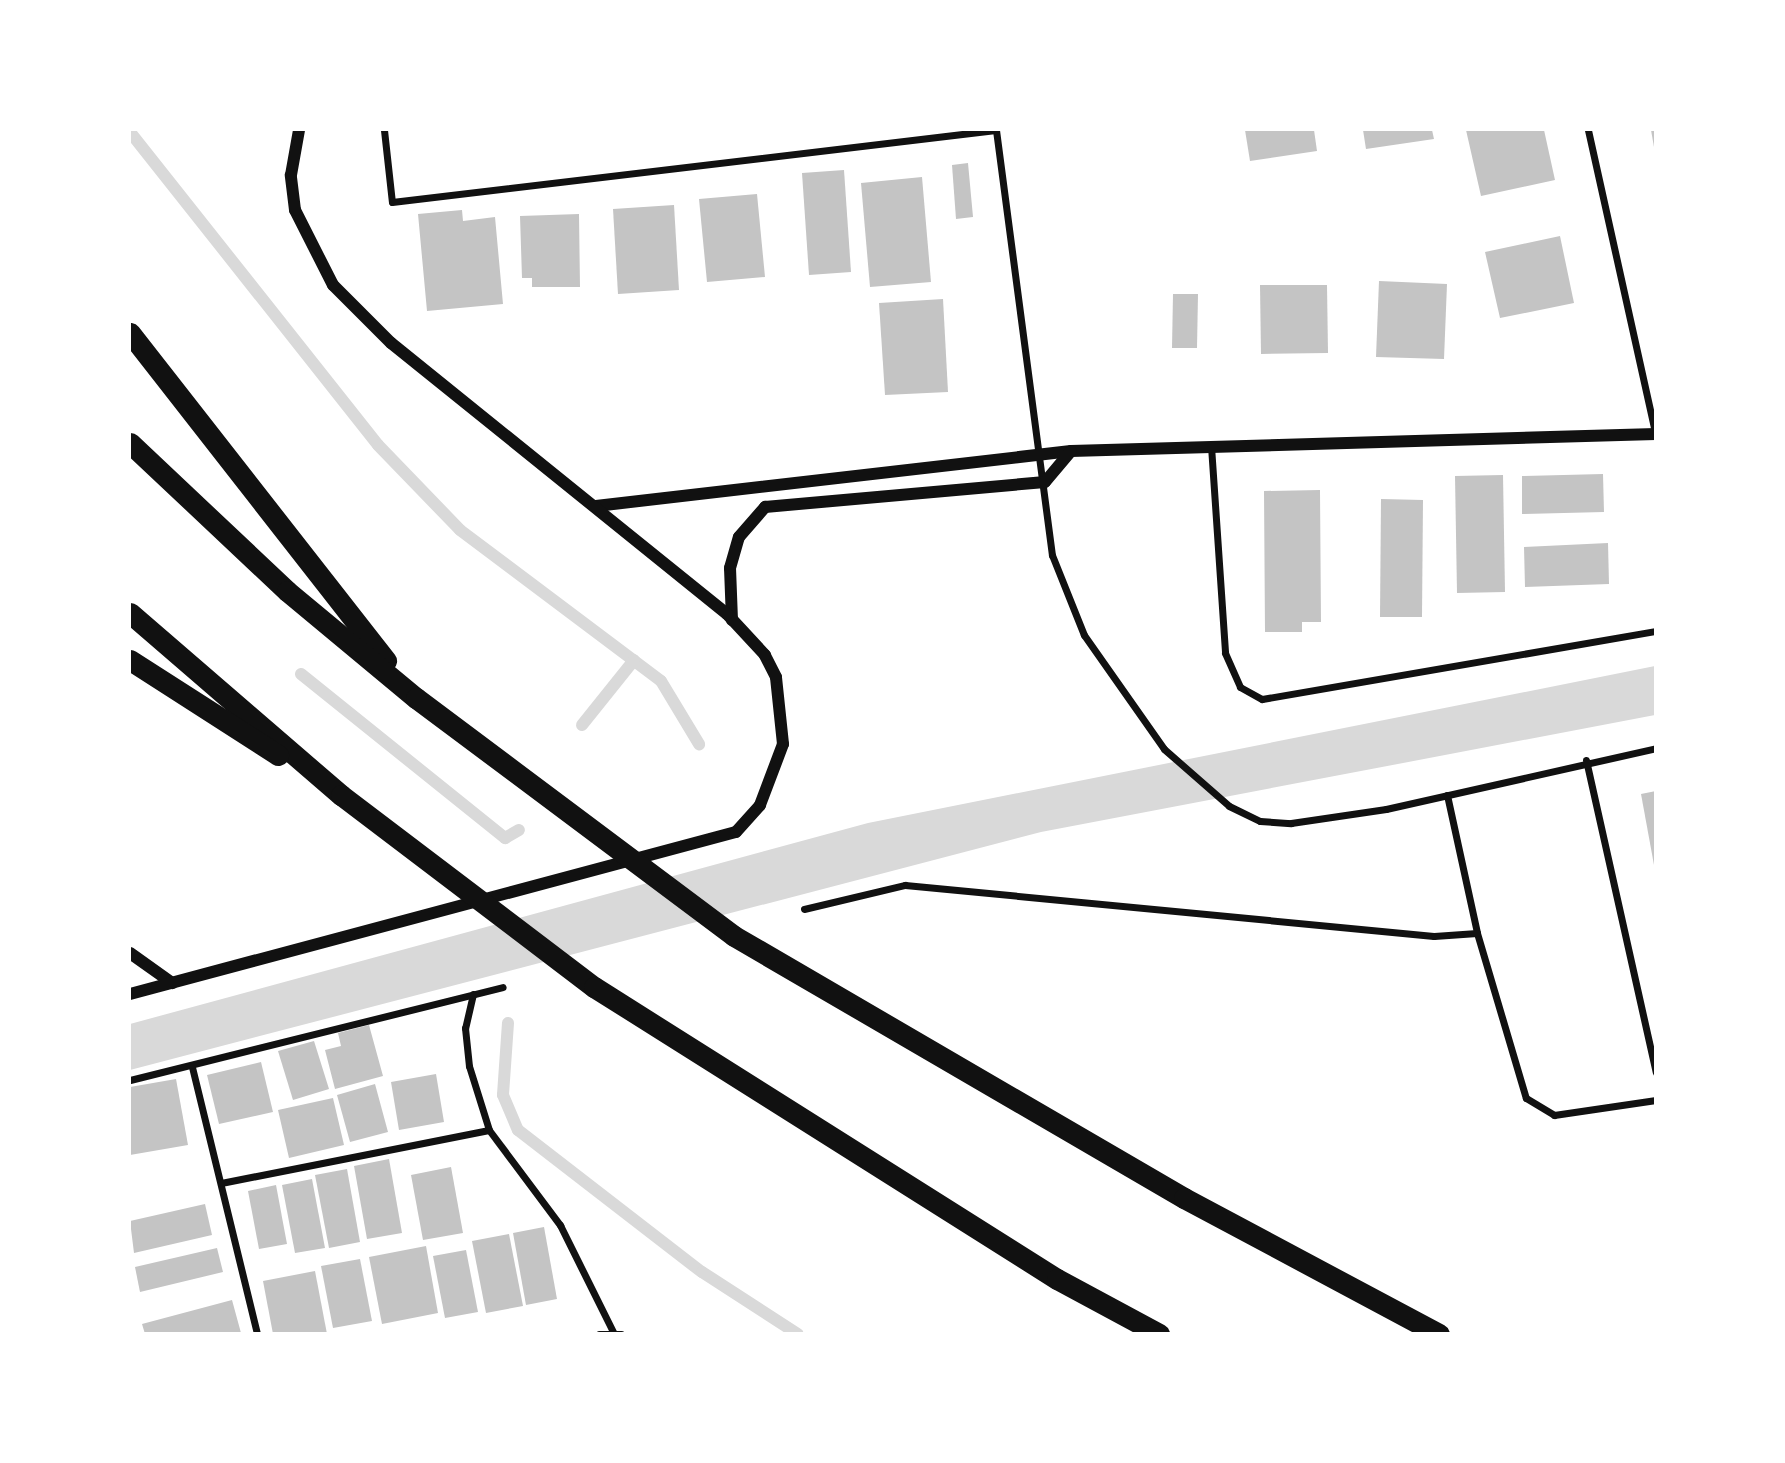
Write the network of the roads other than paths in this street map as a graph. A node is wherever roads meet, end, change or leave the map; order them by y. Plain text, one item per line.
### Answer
1 (299, 130) edge
2 (384, 130) edge
3 (996, 130) edge
4 (1588, 130) edge
5 (130, 333) edge
6 (1655, 435) edge
7 (130, 443) edge
8 (1211, 446) junction
9 (1071, 451) junction
10 (1042, 456) junction
11 (1045, 482) junction
12 (643, 502) junction
13 (596, 506) junction
14 (633, 535) junction
15 (130, 613) edge
16 (732, 620) junction
17 (1656, 631) edge
18 (130, 660) edge
19 (416, 698) junction
20 (1656, 748) edge
21 (1586, 760) junction
22 (341, 794) junction
23 (1447, 794) junction
24 (804, 909) dead end
25 (1477, 933) junction
26 (130, 953) edge
27 (172, 983) junction
28 (503, 986) dead end
29 (130, 994) edge
30 (473, 994) junction
31 (192, 1067) junction
32 (1656, 1072) edge
33 (130, 1080) edge
34 (1656, 1100) edge
35 (489, 1130) junction
36 (221, 1183) junction
37 (618, 1333) edge
38 (257, 1334) edge
39 (599, 1334) edge
40 (1159, 1334) edge
41 (1439, 1334) edge

1 - 13 street
2 - 3 street
3 - 10 street
4 - 6 street
5 - 19 highway
6 - 8 street
7 - 19 highway
8 - 9 street
8 - 17 street
9 - 10 street
9 - 11 street
10 - 11 street
10 - 12 street
11 - 16 street
11 - 23 street
12 - 13 street
12 - 14 street
13 - 14 street
14 - 16 street
15 - 22 highway
16 - 27 street
18 - 22 highway
19 - 41 highway
20 - 21 street
21 - 23 street
21 - 32 street
22 - 40 highway
23 - 25 street
24 - 25 street
25 - 34 street
26 - 27 street
27 - 29 street
28 - 30 street
30 - 31 street
30 - 35 street
31 - 33 street
31 - 36 street
35 - 36 street
35 - 37 street
36 - 38 street
37 - 39 street

